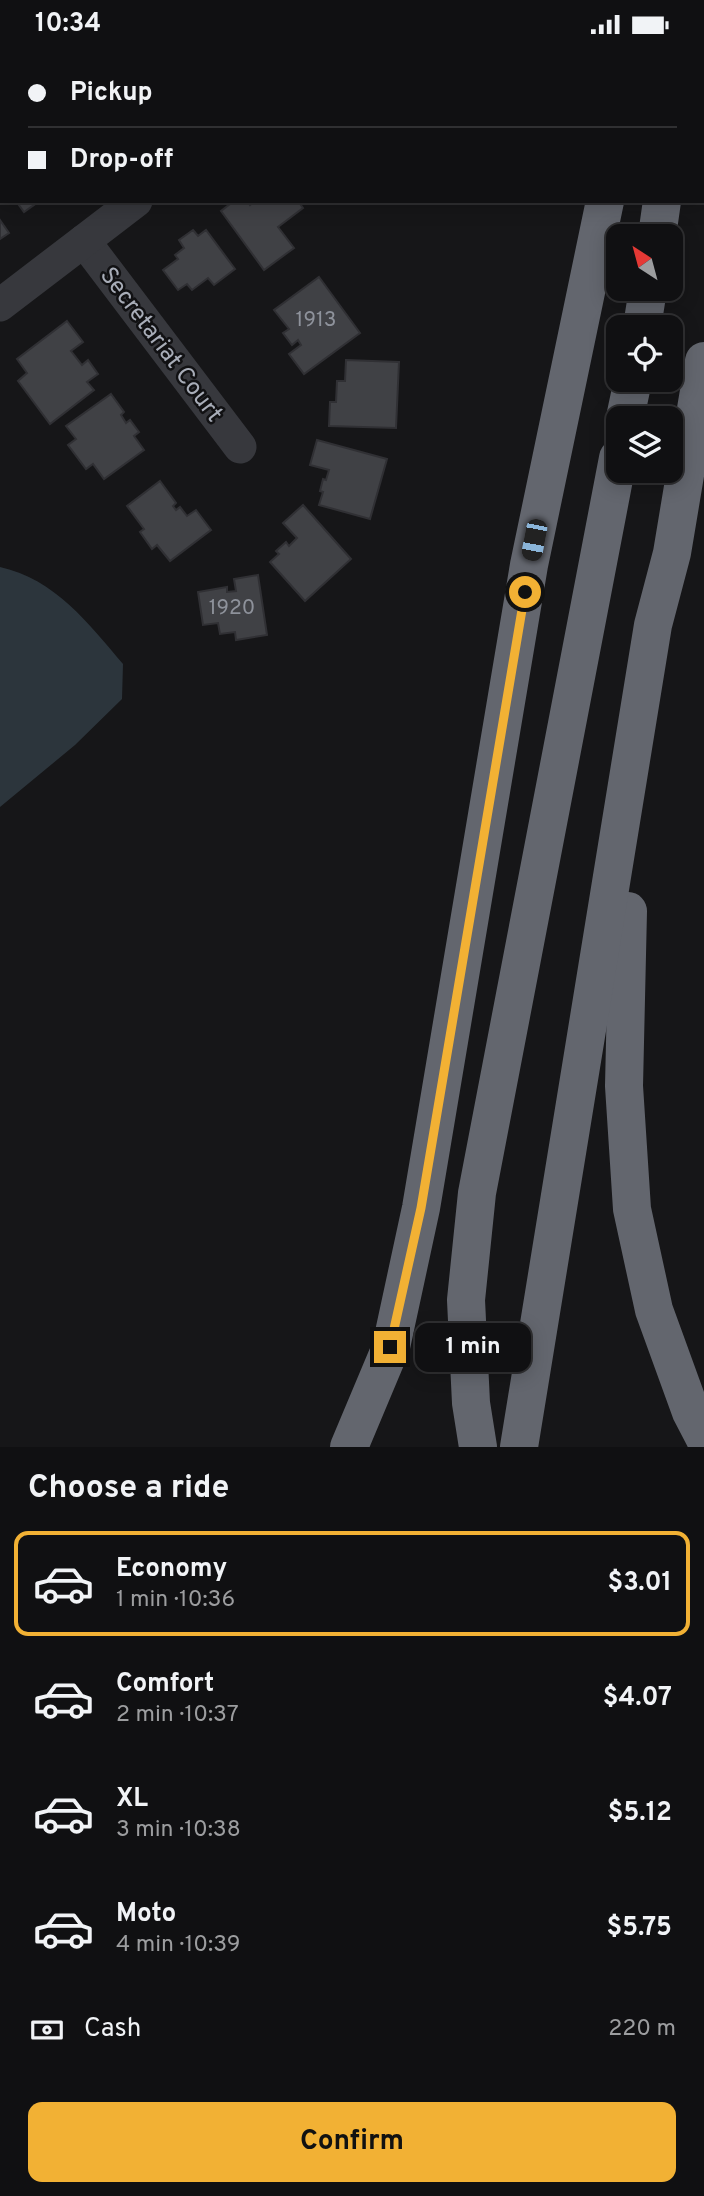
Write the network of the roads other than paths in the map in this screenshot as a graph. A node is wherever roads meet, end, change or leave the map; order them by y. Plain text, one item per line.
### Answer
1 (133, 203) edge
2 (605, 203) edge
3 (662, 203) edge
4 (659, 224) edge
5 (84, 241) junction
6 (0, 305) edge
7 (704, 361) edge
8 (240, 447) dead end
9 (613, 483) edge
10 (672, 553) junction
11 (704, 1437) edge
12 (349, 1447) edge
13 (478, 1447) edge
14 (519, 1447) edge

1 - 5 street
2 - 12 highway
3 - 4 highway
5 - 6 street
5 - 8 street, Secretariat Court
7 - 10 highway
9 - 13 highway
10 - 11 highway
10 - 14 highway

